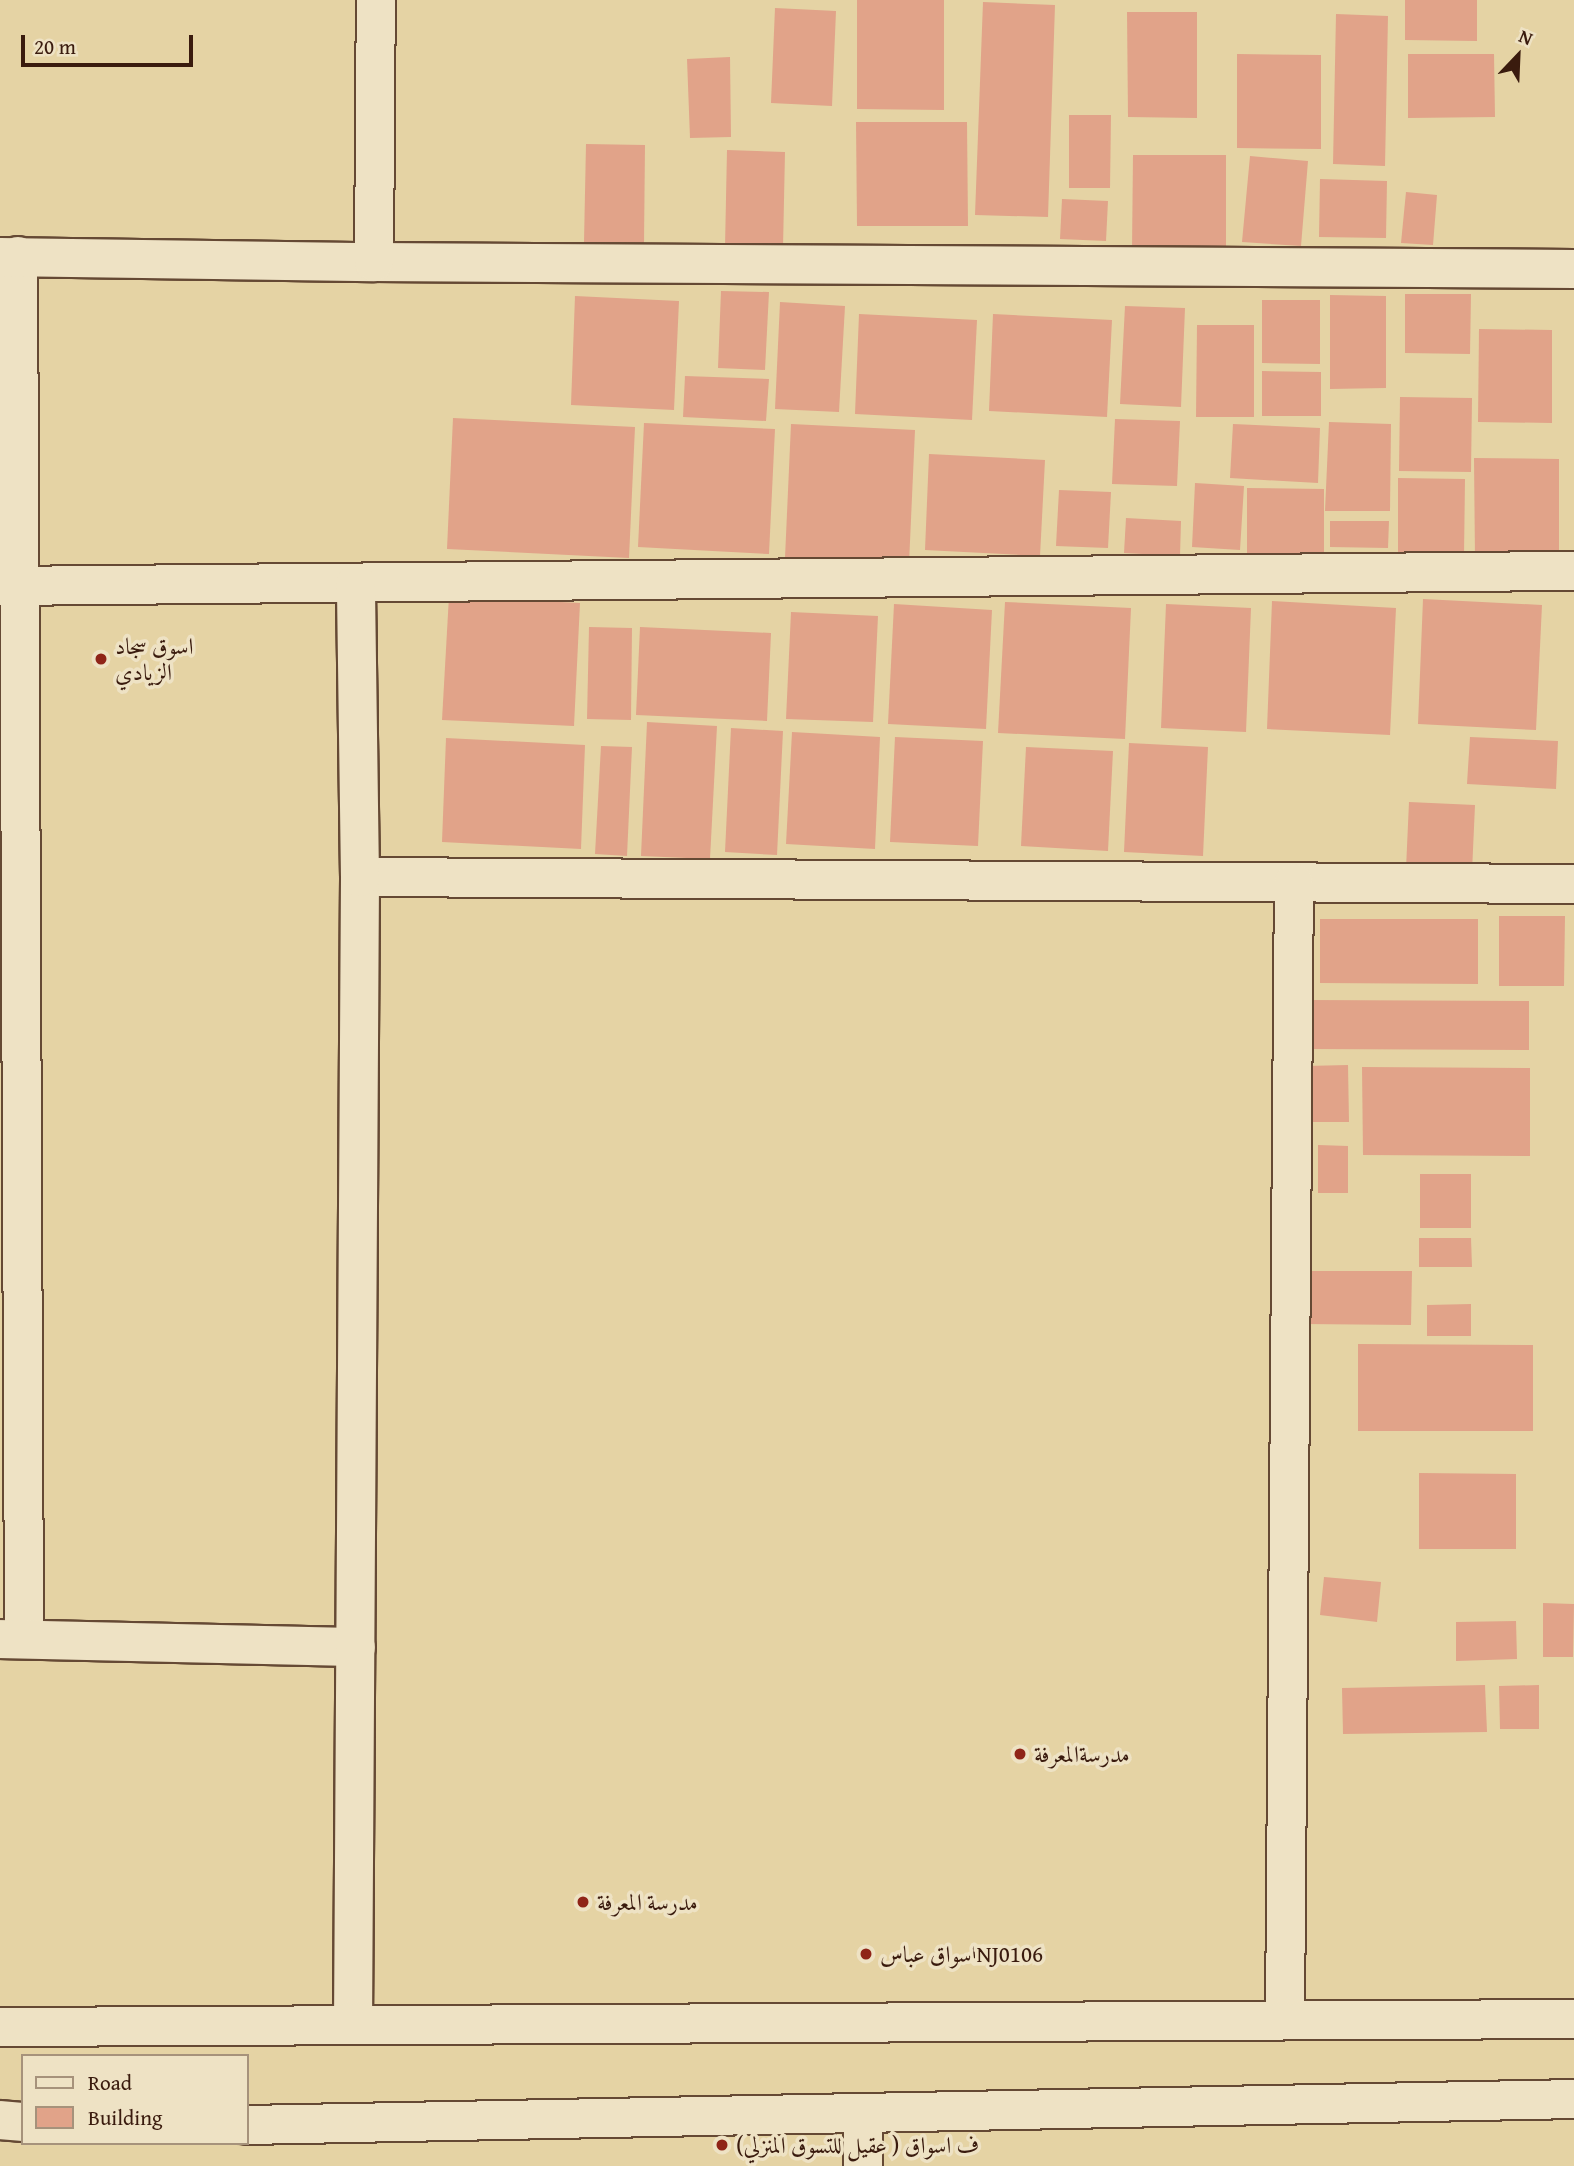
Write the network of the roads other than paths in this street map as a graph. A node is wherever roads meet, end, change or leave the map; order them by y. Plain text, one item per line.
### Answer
1 (376, 0) edge
2 (9, 256) edge
3 (374, 262) junction
4 (1574, 269) edge
5 (1574, 571) edge
6 (356, 583) junction
7 (10, 586) edge
8 (359, 877) junction
9 (1294, 883) junction
10 (1574, 884) edge
11 (12, 1639) edge
12 (356, 1647) junction
13 (1285, 2019) junction
14 (1574, 2019) edge
15 (353, 2025) junction
16 (0, 2027) edge
17 (102, 2041) edge
18 (1574, 2099) edge
19 (863, 2113) junction
20 (0, 2120) edge
21 (21, 2122) edge
22 (248, 2125) edge
23 (863, 2166) edge

1 - 3 street
2 - 3 street
2 - 7 street
3 - 4 street
5 - 6 street
6 - 7 street
6 - 8 street
7 - 11 street
8 - 9 street
8 - 12 street
9 - 10 street
9 - 13 street
11 - 12 street
12 - 15 street
13 - 14 street
13 - 15 street
15 - 17 street
16 - 17 street
18 - 19 street
19 - 22 street
19 - 23 street
20 - 21 street

